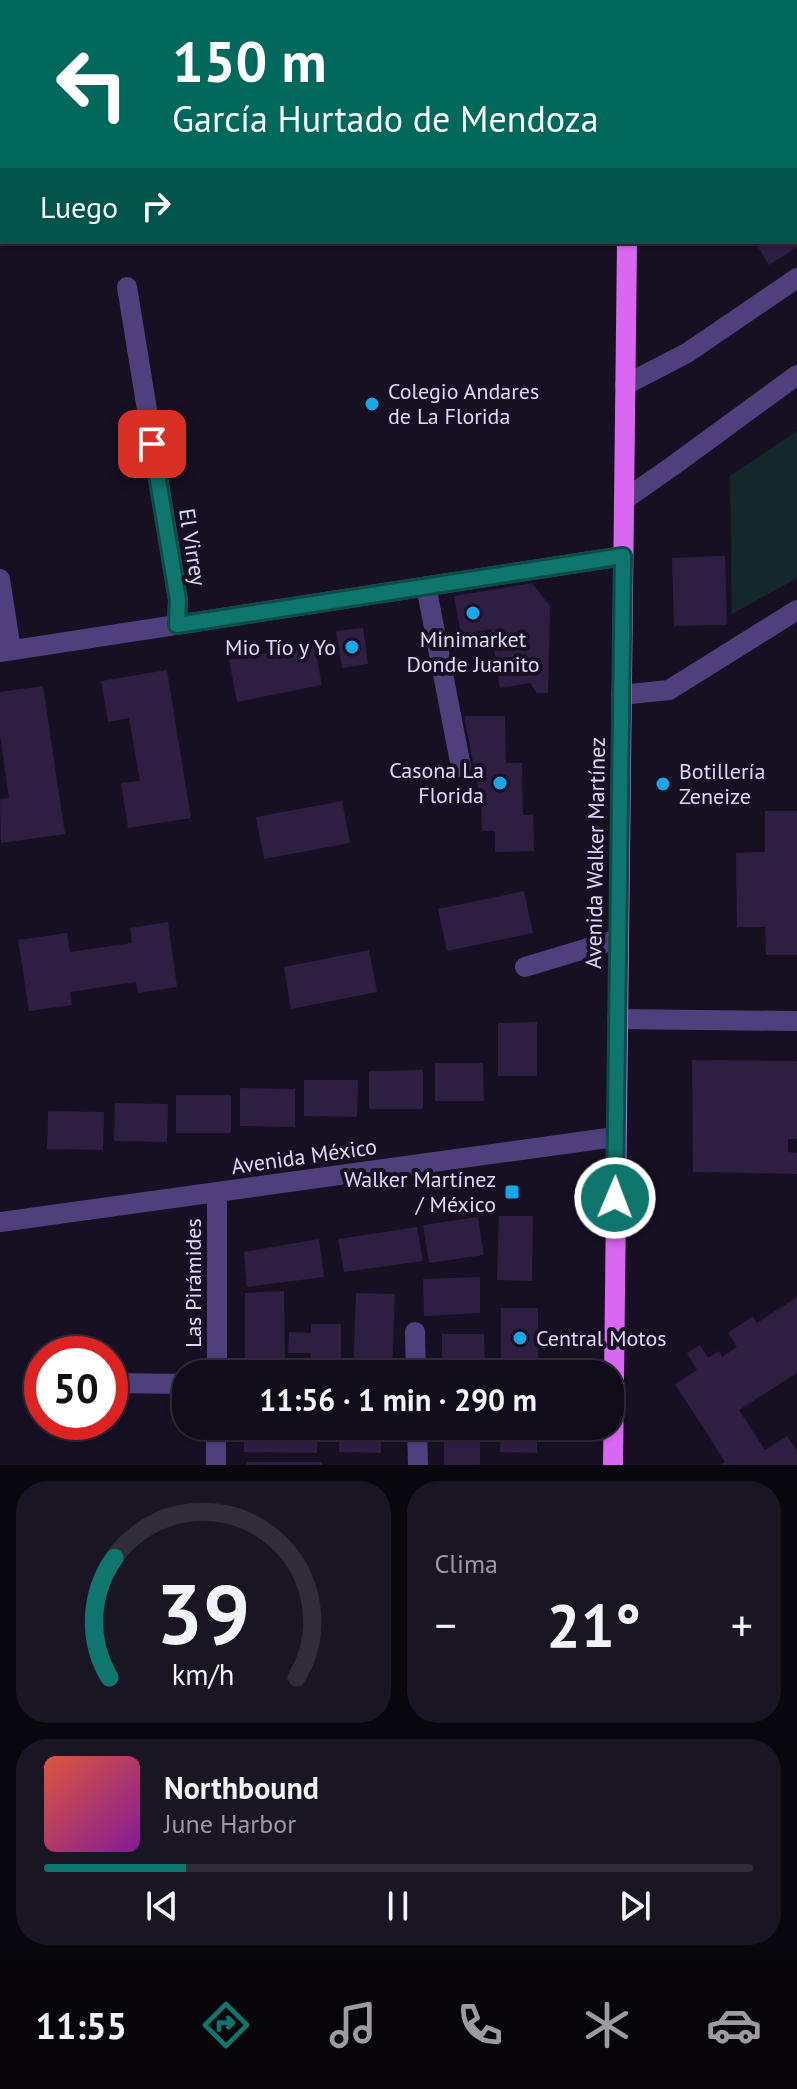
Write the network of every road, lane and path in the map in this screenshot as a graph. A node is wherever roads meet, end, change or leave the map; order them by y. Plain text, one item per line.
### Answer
1 (627, 244) edge
2 (797, 278) edge
3 (127, 287) dead end
4 (797, 375) edge
5 (625, 385) junction
6 (624, 500) junction
7 (623, 556) junction
8 (0, 579) edge
9 (426, 586) junction
10 (797, 610) edge
11 (177, 625) junction
12 (6, 651) edge
13 (621, 695) junction
14 (461, 767) dead end
15 (618, 939) junction
16 (525, 967) dead end
17 (617, 1019) junction
18 (797, 1021) edge
19 (615, 1137) junction
20 (217, 1192) junction
21 (0, 1222) edge
22 (415, 1332) dead end
23 (217, 1360) edge
24 (416, 1360) edge
25 (128, 1383) edge
26 (172, 1384) edge
27 (216, 1440) edge
28 (417, 1440) edge
29 (216, 1465) edge
30 (418, 1465) edge
31 (613, 1465) edge

1 - 5 main road, Avenida Walker Martínez
2 - 5 street
3 - 11 street, El Virrey
4 - 6 street
5 - 6 main road, Avenida Walker Martínez
6 - 7 main road, Avenida Walker Martínez
7 - 9 street
7 - 13 main road, Avenida Walker Martínez
8 - 12 street
9 - 11 street
9 - 14 street
10 - 13 street
11 - 12 street
13 - 15 main road, Avenida Walker Martínez
15 - 16 street
15 - 17 main road, Avenida Walker Martínez
17 - 18 street
17 - 19 main road, Avenida Walker Martínez
19 - 20 street, Avenida México
19 - 31 main road, Avenida Walker Martínez
20 - 21 street, Avenida México
20 - 23 street, Las Pirámides
22 - 24 street
25 - 26 street
27 - 29 street
28 - 30 street

